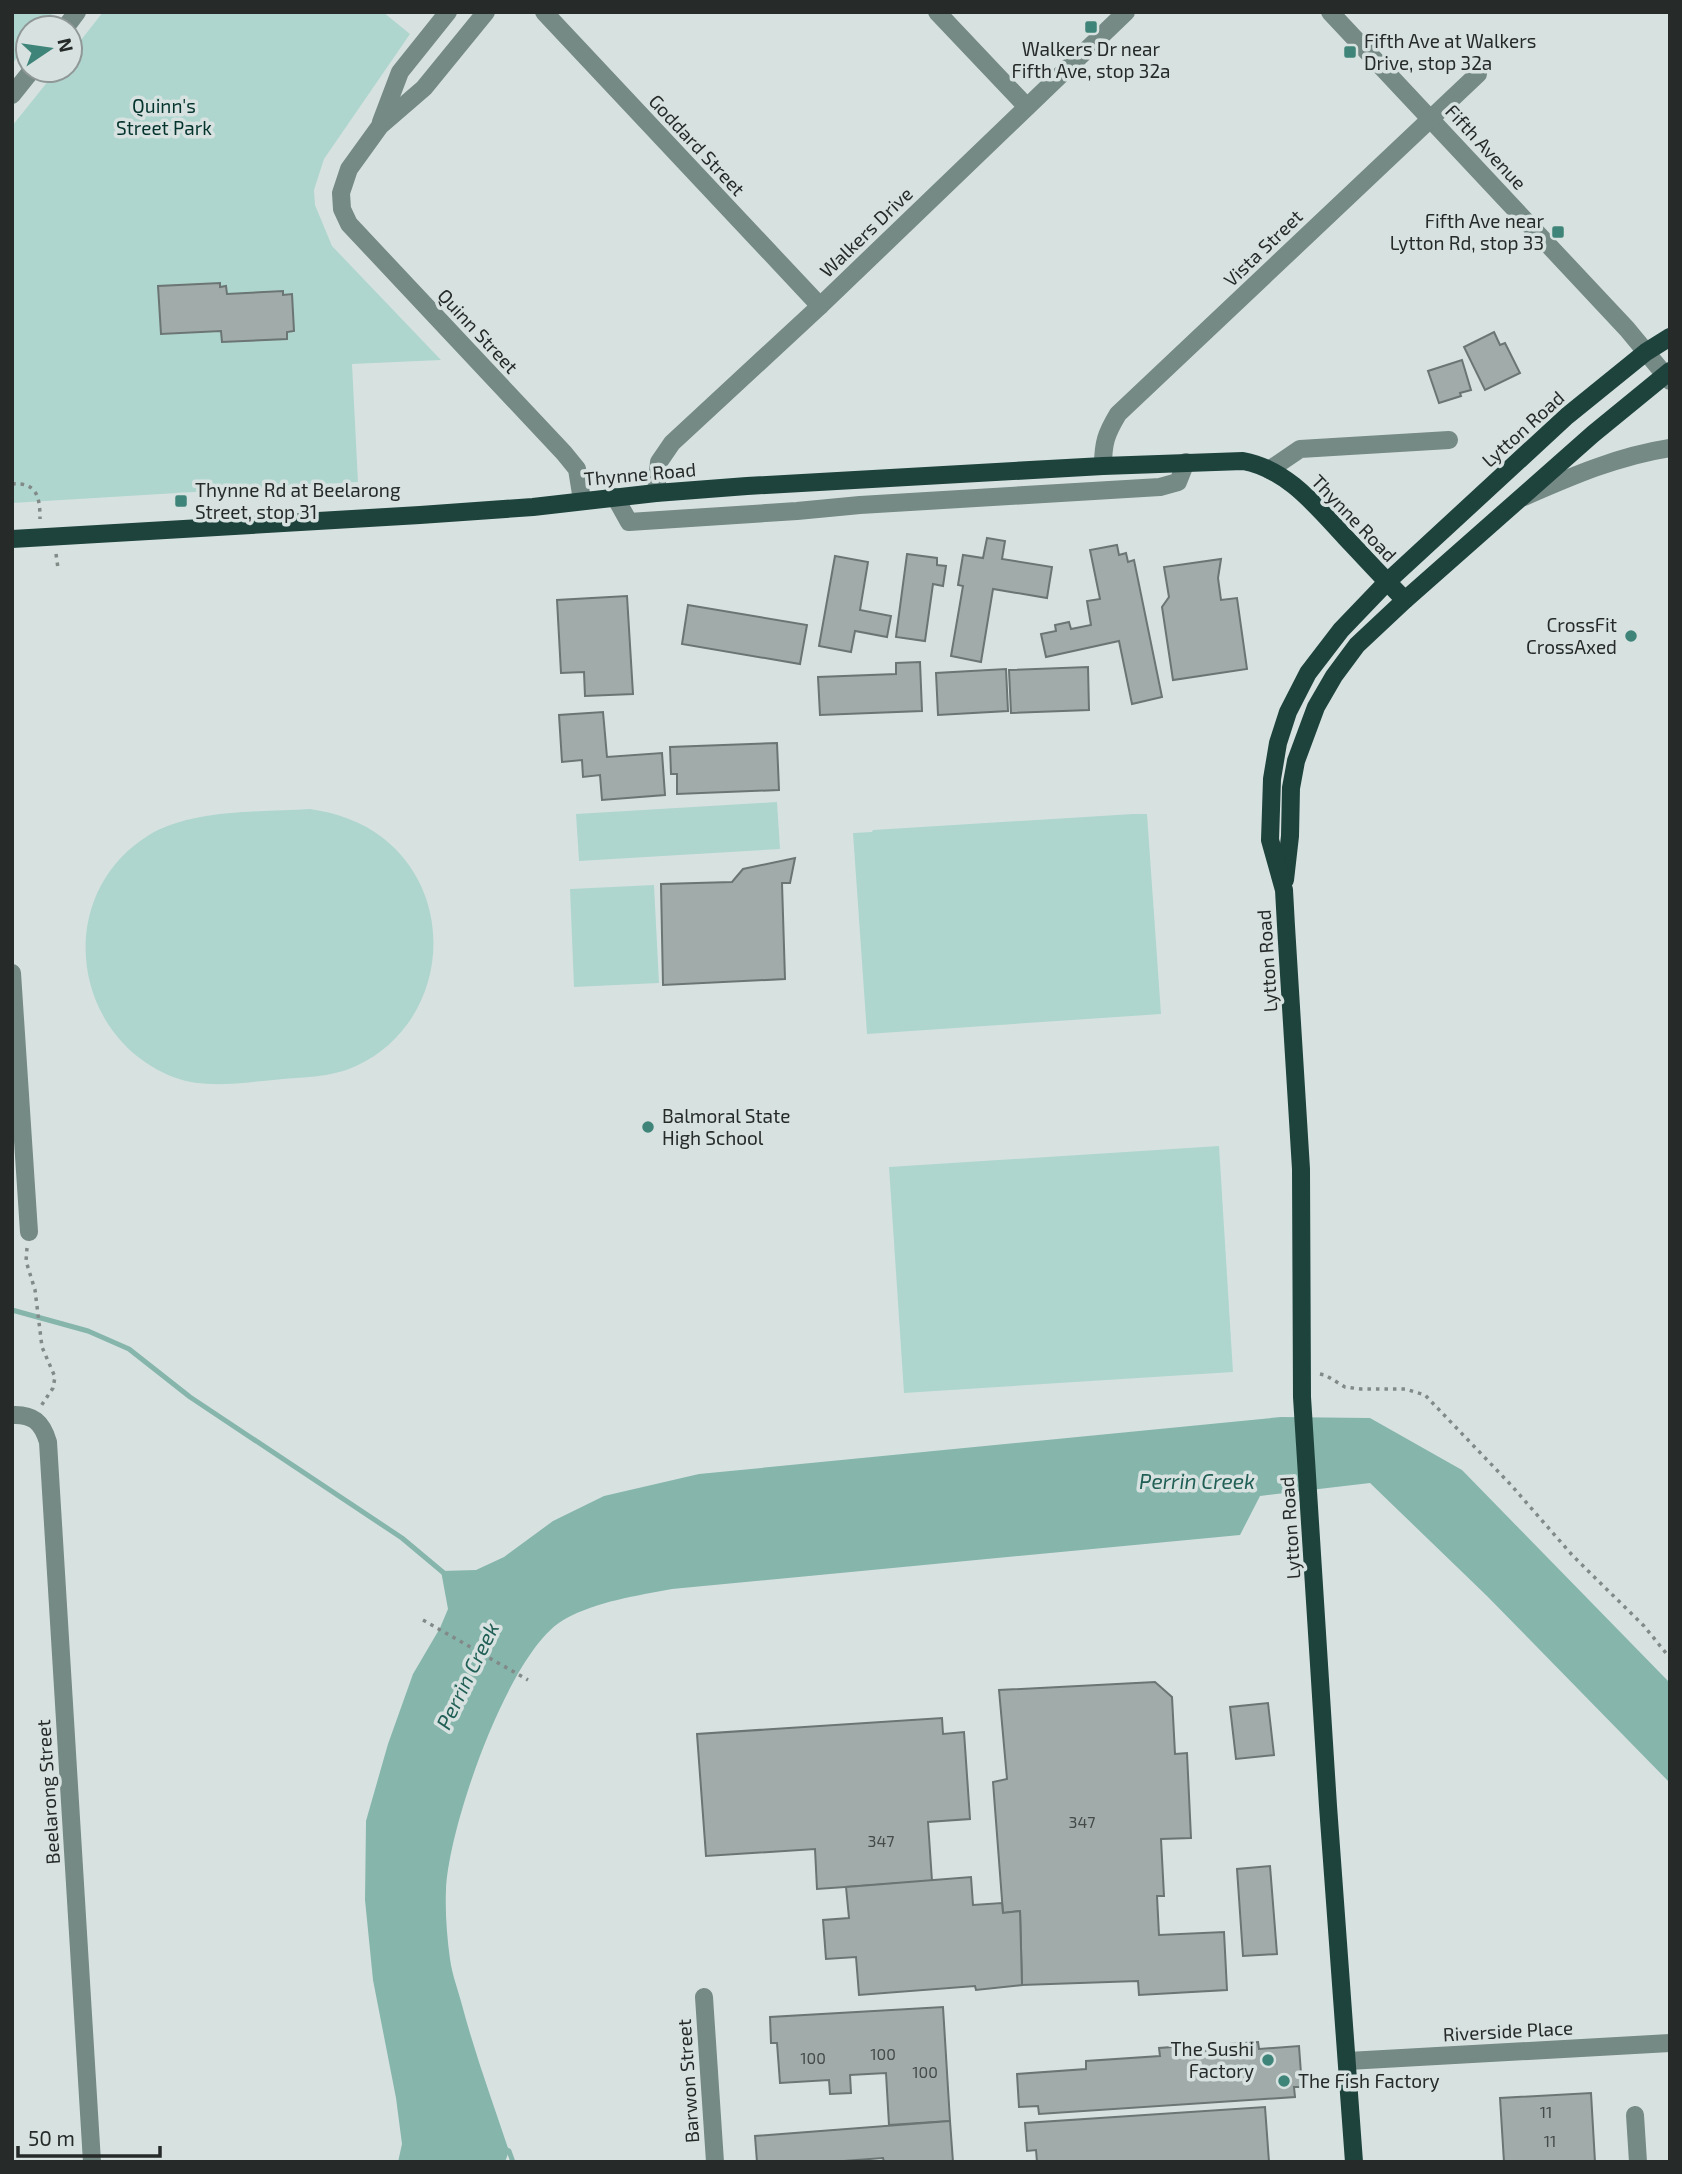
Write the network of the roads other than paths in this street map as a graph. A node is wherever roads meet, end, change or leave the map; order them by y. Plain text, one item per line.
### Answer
1 (447, 12) edge
2 (486, 12) edge
3 (544, 12) edge
4 (937, 12) edge
5 (1126, 12) edge
6 (1330, 12) edge
7 (1478, 74) dead end
8 (1027, 107) junction
9 (1430, 118) junction
10 (380, 125) junction
11 (820, 306) junction
12 (1670, 337) edge
13 (1646, 352) junction
14 (1668, 375) edge
15 (1449, 440) dead end
16 (1670, 448) edge
17 (1186, 462) junction
18 (1103, 466) junction
19 (1269, 470) junction
20 (656, 493) junction
21 (615, 497) junction
22 (1522, 498) junction
23 (582, 500) junction
24 (12, 539) edge
25 (1387, 582) junction
26 (1405, 600) junction
27 (1284, 890) junction
28 (12, 973) edge
29 (29, 1232) road end
30 (12, 1415) edge
31 (704, 1997) dead end
32 (1670, 2043) edge
33 (1348, 2061) junction
34 (1635, 2115) dead end
35 (93, 2162) edge
36 (715, 2162) edge
37 (1354, 2162) edge
38 (1638, 2162) edge

1 - 10 street
2 - 10 street
3 - 11 street, Goddard Street
4 - 8 street
5 - 8 street, Walkers Drive
6 - 9 street, Fifth Avenue
7 - 9 street, Vista Street
8 - 11 street, Walkers Drive
9 - 13 street, Fifth Avenue
9 - 18 street, Vista Street
10 - 23 street, Quinn Street
11 - 20 street, Walkers Drive
12 - 13 main road, Lytton Road
13 - 14 street, Fifth Avenue
13 - 25 main road, Lytton Road
14 - 22 main road, Lytton Road
15 - 19 street, Thynne Road
16 - 22 street
17 - 18 main road, Thynne Road
17 - 19 main road, Thynne Road
17 - 21 street
18 - 20 main road, Thynne Road
19 - 25 main road, Thynne Road
20 - 21 main road, Thynne Road
21 - 23 main road, Thynne Road
22 - 26 main road, Lytton Road
23 - 24 main road, Thynne Road
25 - 26 main road, Thynne Road
25 - 27 main road, Lytton Road
26 - 27 main road, Lytton Road
27 - 33 main road, Lytton Road
28 - 29 street
30 - 35 street, Beelarong Street
31 - 36 street, Barwon Street
32 - 33 street, Riverside Place
33 - 37 main road, Lytton Road
34 - 38 street

